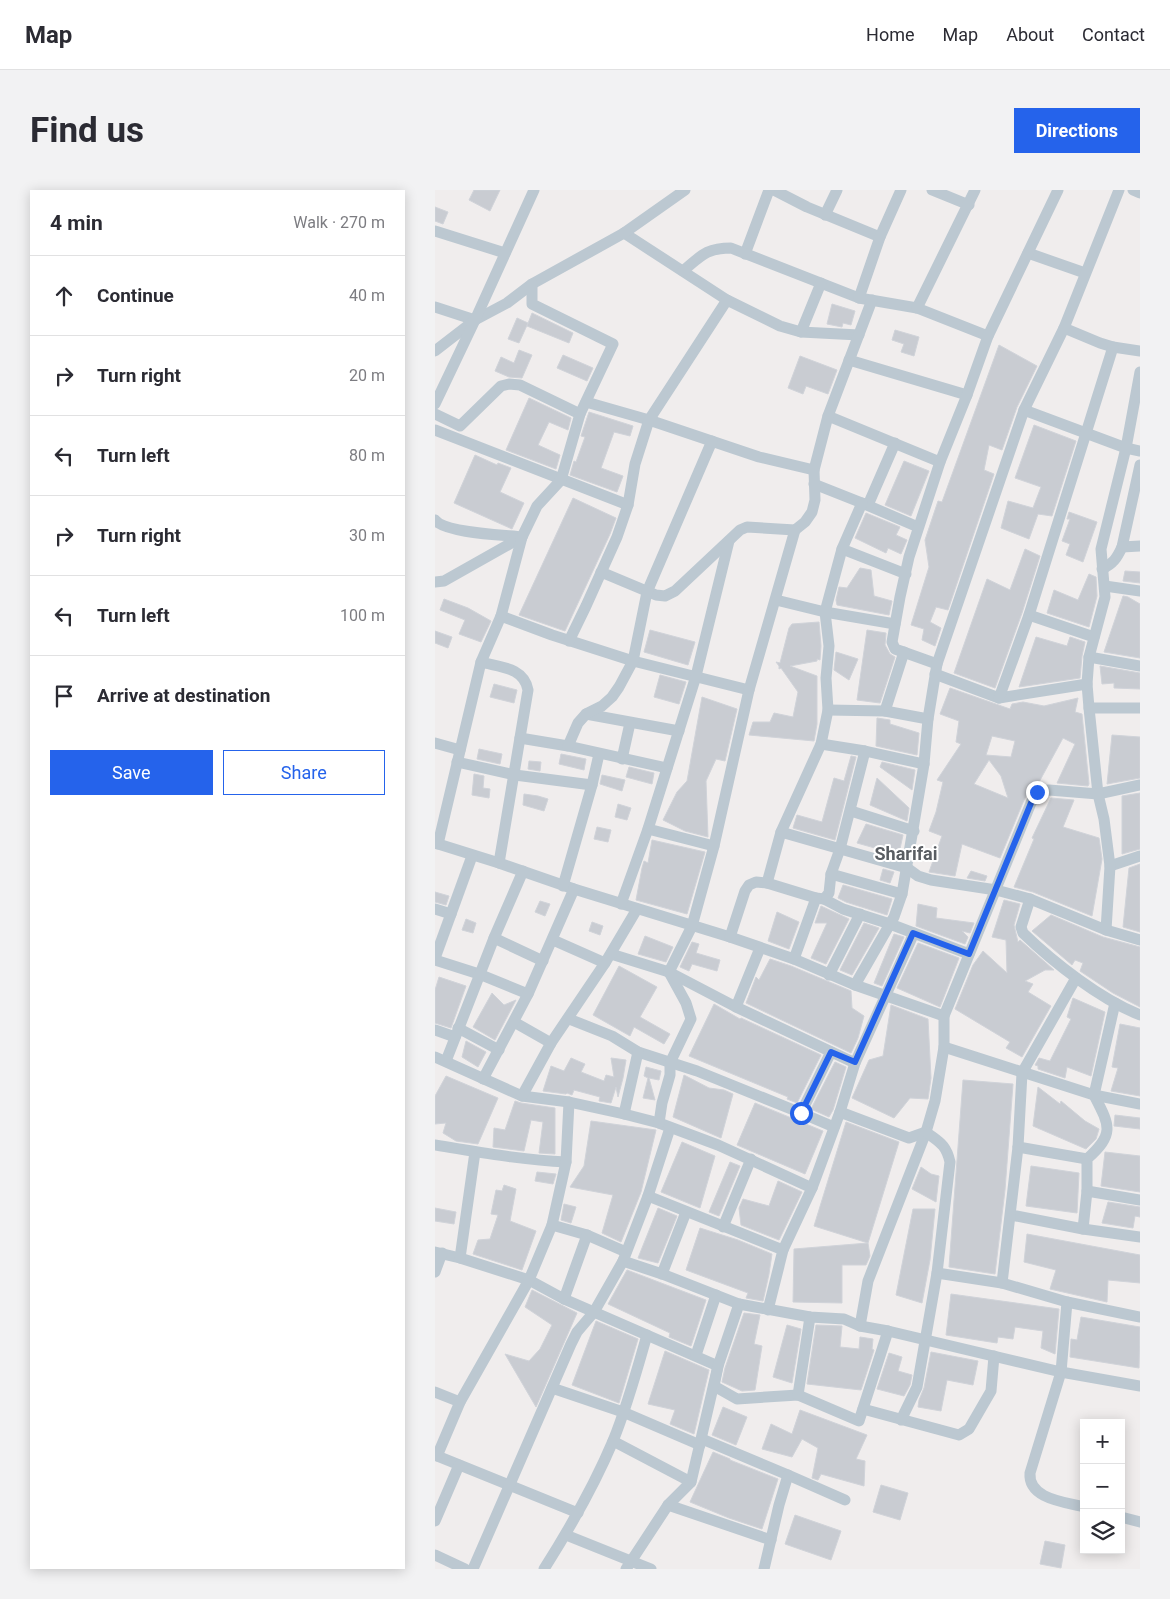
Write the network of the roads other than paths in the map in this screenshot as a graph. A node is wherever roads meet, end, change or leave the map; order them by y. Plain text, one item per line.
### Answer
1 (534, 190) edge
2 (685, 190) edge
3 (769, 190) edge
4 (774, 190) edge
5 (837, 190) edge
6 (901, 190) edge
7 (932, 190) edge
8 (975, 190) edge
9 (1058, 190) edge
10 (1119, 190) edge
11 (1133, 190) edge
12 (1140, 193) edge
13 (969, 205) junction
14 (825, 215) junction
15 (435, 231) edge
16 (623, 233) junction
17 (879, 237) junction
18 (505, 253) junction
19 (1028, 253) junction
20 (745, 254) junction
21 (683, 271) junction
22 (1085, 273) junction
23 (821, 283) junction
24 (532, 284) junction
25 (859, 298) junction
26 (727, 300) junction
27 (872, 300) junction
28 (435, 307) edge
29 (917, 308) junction
30 (475, 320) junction
31 (1064, 328) junction
32 (801, 332) junction
33 (859, 336) junction
34 (987, 336) junction
35 (1113, 347) junction
36 (435, 351) edge
37 (1140, 351) edge
38 (849, 360) junction
39 (1140, 372) edge
40 (967, 395) junction
41 (586, 402) junction
42 (435, 404) edge
43 (1024, 410) junction
44 (435, 414) edge
45 (579, 414) junction
46 (827, 416) junction
47 (649, 420) junction
48 (435, 430) edge
49 (1086, 432) junction
50 (713, 441) junction
51 (895, 443) junction
52 (1126, 448) junction
53 (1140, 451) edge
54 (940, 462) junction
55 (1140, 465) edge
56 (814, 470) junction
57 (561, 480) junction
58 (814, 484) junction
59 (865, 504) junction
60 (627, 505) junction
61 (435, 520) edge
62 (918, 527) junction
63 (795, 530) junction
64 (522, 537) junction
65 (729, 540) junction
66 (1140, 546) edge
67 (1121, 547) junction
68 (841, 549) junction
69 (1102, 569) junction
70 (601, 572) junction
71 (906, 574) junction
72 (435, 582) edge
73 (1105, 586) junction
74 (647, 592) junction
75 (1140, 592) edge
76 (775, 600) junction
77 (825, 612) junction
78 (1029, 615) junction
79 (501, 616) junction
80 (895, 624) junction
81 (1094, 638) junction
82 (569, 641) junction
83 (904, 652) junction
84 (1089, 658) junction
85 (633, 661) junction
86 (481, 662) junction
87 (1140, 666) edge
88 (936, 669) junction
89 (696, 676) junction
90 (1087, 684) junction
91 (749, 690) junction
92 (999, 698) junction
93 (1089, 708) junction
94 (1140, 708) edge
95 (828, 710) junction
96 (885, 711) junction
97 (586, 714) junction
98 (929, 719) junction
99 (630, 723) junction
100 (679, 731) junction
101 (520, 738) junction
102 (435, 743) edge
103 (821, 744) junction
104 (568, 746) junction
105 (865, 752) junction
106 (599, 754) junction
107 (458, 756) junction
108 (621, 758) junction
109 (925, 764) junction
110 (667, 768) junction
111 (515, 775) junction
112 (592, 785) junction
113 (1140, 785) edge
114 (1098, 794) junction
115 (851, 811) junction
116 (648, 830) junction
117 (914, 830) junction
118 (781, 832) junction
119 (437, 844) edge
120 (714, 846) junction
121 (841, 849) junction
122 (473, 856) junction
123 (1140, 856) edge
124 (499, 863) junction
125 (1110, 866) junction
126 (907, 868) junction
127 (523, 871) junction
128 (831, 874) junction
129 (767, 883) junction
130 (563, 886) junction
131 (574, 889) junction
132 (996, 890) junction
133 (902, 894) junction
134 (820, 898) junction
135 (1029, 899) junction
136 (621, 904) junction
137 (435, 909) edge
138 (637, 909) junction
139 (451, 914) junction
140 (860, 914) junction
141 (890, 924) junction
142 (692, 926) junction
143 (1106, 930) junction
144 (913, 933) junction
145 (730, 937) junction
146 (494, 938) junction
147 (553, 940) junction
148 (1140, 940) edge
149 (761, 948) junction
150 (969, 954) junction
151 (608, 958) junction
152 (435, 959) edge
153 (794, 959) junction
154 (543, 961) junction
155 (669, 972) junction
156 (479, 974) junction
157 (829, 975) junction
158 (1076, 978) junction
159 (855, 985) junction
160 (528, 994) junction
161 (885, 996) junction
162 (1115, 1003) junction
163 (736, 1007) junction
164 (1140, 1015) edge
165 (944, 1016) junction
166 (569, 1019) junction
167 (514, 1022) junction
168 (435, 1030) edge
169 (457, 1033) junction
170 (551, 1043) junction
171 (944, 1047) junction
172 (499, 1050) junction
173 (638, 1052) junction
174 (831, 1052) junction
175 (440, 1059) edge
176 (670, 1062) junction
177 (855, 1062) junction
178 (1022, 1073) junction
179 (483, 1079) junction
180 (1094, 1095) junction
181 (522, 1096) junction
182 (569, 1102) junction
183 (1140, 1104) edge
184 (841, 1112) junction
185 (801, 1113) junction
186 (624, 1114) junction
187 (665, 1125) junction
188 (834, 1127) junction
189 (926, 1132) junction
190 (435, 1144) edge
191 (1017, 1147) junction
192 (475, 1152) junction
193 (751, 1159) junction
194 (1087, 1159) junction
195 (566, 1162) junction
196 (812, 1188) junction
197 (1087, 1191) junction
198 (648, 1196) junction
199 (1140, 1200) edge
200 (686, 1212) junction
201 (1011, 1215) junction
202 (552, 1225) junction
203 (723, 1227) junction
204 (1083, 1229) junction
205 (587, 1235) junction
206 (1140, 1237) edge
207 (783, 1250) junction
208 (438, 1253) edge
209 (625, 1256) junction
210 (460, 1258) junction
211 (435, 1272) edge
212 (937, 1272) junction
213 (661, 1274) junction
214 (529, 1280) junction
215 (1002, 1283) junction
216 (716, 1294) junction
217 (564, 1299) junction
218 (1067, 1302) junction
219 (739, 1304) junction
220 (768, 1310) junction
221 (594, 1312) junction
222 (810, 1317) junction
223 (1140, 1317) edge
224 (860, 1326) junction
225 (888, 1330) junction
226 (647, 1335) junction
227 (925, 1339) junction
228 (696, 1355) junction
229 (993, 1356) junction
230 (718, 1366) junction
231 (1061, 1372) junction
232 (1140, 1386) edge
233 (552, 1388) junction
234 (435, 1392) edge
235 (798, 1395) junction
236 (460, 1402) junction
237 (863, 1409) junction
238 (623, 1412) junction
239 (901, 1420) junction
240 (440, 1433) edge
241 (613, 1441) junction
242 (701, 1442) junction
243 (436, 1456) edge
244 (459, 1465) junction
245 (788, 1475) junction
246 (691, 1482) junction
247 (510, 1486) junction
248 (845, 1500) dead end
249 (668, 1505) junction
250 (1080, 1506) edge
251 (578, 1513) junction
252 (1125, 1518) edge
253 (435, 1521) edge
254 (1140, 1522) edge
255 (566, 1535) junction
256 (771, 1540) junction
257 (435, 1555) edge
258 (629, 1565) edge
259 (465, 1569) edge
260 (473, 1569) edge
261 (544, 1569) edge
262 (651, 1569) edge
263 (764, 1569) edge

1 - 18 street
2 - 16 street
3 - 20 street
4 - 14 street
5 - 14 street
6 - 17 street
7 - 13 street
8 - 13 street
9 - 19 street
10 - 22 street
11 - 12 street
13 - 29 street
14 - 17 street
15 - 18 street
16 - 21 street
16 - 24 street
17 - 25 street
18 - 30 street
19 - 22 street
19 - 34 street
20 - 21 street
20 - 23 street
21 - 26 street
22 - 31 street
23 - 25 street
23 - 32 street
24 - 30 street
24 - 41 street
25 - 27 street
26 - 32 street
26 - 47 street
27 - 29 street
27 - 33 street
28 - 30 street
29 - 34 street
30 - 36 street
30 - 42 street
31 - 35 street
31 - 43 street
32 - 33 street
33 - 38 street
34 - 40 street
35 - 37 street
35 - 49 street
38 - 40 street
38 - 46 street
39 - 52 street
40 - 54 street
41 - 45 street
41 - 47 street
43 - 49 street
43 - 88 street
44 - 45 street
45 - 57 street
46 - 51 street
46 - 56 street
47 - 50 street
47 - 60 street
48 - 57 street
49 - 52 street
49 - 78 street
50 - 56 street
50 - 74 street
51 - 54 street
51 - 59 street
52 - 53 street
52 - 69 street
54 - 62 street
55 - 67 street
56 - 58 street
57 - 60 street
57 - 64 street
58 - 59 street
58 - 63 street
59 - 62 street
59 - 68 street
60 - 70 street
61 - 64 street
62 - 71 street
63 - 65 street
63 - 76 street
64 - 72 street
64 - 79 street
65 - 74 street
65 - 89 street
66 - 67 street
67 - 69 street
68 - 71 street
68 - 77 street
69 - 73 street
70 - 74 street
70 - 82 street
71 - 80 street
73 - 75 street
73 - 81 street
74 - 85 street
76 - 77 street
76 - 91 street
77 - 80 street
77 - 95 street
78 - 81 street
78 - 92 street
79 - 82 street
79 - 86 street
80 - 83 street
81 - 84 street
82 - 85 street
83 - 88 street
83 - 96 street
84 - 87 street
84 - 90 street
85 - 89 street
85 - 97 street
86 - 101 street
86 - 107 street
88 - 92 street
88 - 98 street
89 - 91 street
89 - 100 street
90 - 92 street
90 - 93 street
91 - 120 street
93 - 94 street
93 - 114 street
95 - 96 street
95 - 103 street
96 - 98 street
97 - 99 street
97 - 104 street
98 - 109 street
99 - 100 street
99 - 108 street
100 - 110 street
101 - 104 street
101 - 111 street
102 - 107 street
103 - 105 street
103 - 118 street
104 - 106 street
105 - 109 street
105 - 115 street
106 - 108 street
106 - 112 street
107 - 111 street
107 - 119 street
108 - 110 street
109 - 117 street
110 - 116 street
111 - 112 street
111 - 124 street
112 - 130 street
113 - 114 street
114 - 125 street
114 - 132 street
115 - 117 street
115 - 121 street
116 - 120 street
116 - 136 street
117 - 126 street
118 - 121 street
118 - 129 street
119 - 122 street
120 - 142 street
121 - 126 street
121 - 128 street
122 - 124 street
122 - 139 street
123 - 125 street
124 - 127 street
125 - 143 street
126 - 132 street
126 - 133 street
127 - 130 street
127 - 146 street
128 - 133 street
128 - 134 street
129 - 134 street
129 - 145 street
130 - 131 street
131 - 136 street
131 - 147 street
132 - 135 street
132 - 150 street
133 - 141 street
134 - 140 street
134 - 153 street
135 - 143 street
135 - 158 street
136 - 138 street
137 - 139 street
138 - 142 street
138 - 151 street
139 - 152 street
140 - 141 street
140 - 157 street
141 - 144 street
141 - 159 street
142 - 145 street
142 - 155 street
143 - 148 street
144 - 150 street
144 - 161 street
145 - 149 street
146 - 154 street
146 - 156 street
147 - 151 street
147 - 154 street
149 - 153 street
149 - 163 street
150 - 165 street
151 - 155 street
151 - 166 street
152 - 156 street
153 - 157 street
154 - 160 street
155 - 163 street
155 - 176 street
156 - 160 street
156 - 169 street
157 - 159 street
158 - 162 street
158 - 178 street
159 - 161 street
160 - 167 street
161 - 165 street
161 - 177 street
162 - 164 street
162 - 180 street
163 - 174 street
165 - 171 street
166 - 170 street
166 - 173 street
167 - 170 street
167 - 172 street
168 - 169 street
169 - 172 street
169 - 175 street
170 - 181 street
171 - 178 street
171 - 189 street
172 - 179 street
173 - 176 street
173 - 186 street
174 - 177 street
174 - 185 street
175 - 179 street
176 - 185 street
176 - 187 street
177 - 184 street
178 - 180 street
178 - 191 street
179 - 181 street
180 - 183 street
180 - 194 street
181 - 182 street
182 - 186 street
182 - 195 street
184 - 188 street
184 - 189 street
185 - 188 street
186 - 187 street
187 - 193 street
187 - 198 street
188 - 196 street
189 - 212 street
189 - 224 street
190 - 192 street
191 - 194 street
191 - 201 street
192 - 195 street
192 - 210 street
193 - 196 street
193 - 203 street
194 - 197 street
195 - 202 street
196 - 207 street
197 - 199 street
197 - 204 street
198 - 200 street
198 - 209 street
200 - 203 street
200 - 213 street
201 - 204 street
201 - 215 street
202 - 205 street
202 - 214 street
203 - 207 street
204 - 206 street
205 - 209 street
205 - 217 street
207 - 220 street
208 - 210 street
208 - 211 street
209 - 213 street
209 - 221 street
210 - 214 street
212 - 215 street
212 - 227 street
213 - 216 street
214 - 217 street
214 - 236 street
215 - 218 street
216 - 219 street
216 - 228 street
217 - 221 street
218 - 223 street
218 - 231 street
219 - 220 street
219 - 230 street
220 - 222 street
221 - 226 street
221 - 233 street
222 - 224 street
222 - 235 street
224 - 225 street
225 - 227 street
225 - 237 street
226 - 228 street
226 - 238 street
227 - 229 street
227 - 239 street
228 - 230 street
229 - 231 street
229 - 239 street
230 - 235 street
230 - 242 street
231 - 232 street
231 - 250 street
233 - 238 street
233 - 247 street
234 - 236 street
235 - 237 street
236 - 240 street
237 - 239 street
238 - 241 street
238 - 242 street
240 - 243 street
241 - 246 street
241 - 251 street
242 - 245 street
242 - 246 street
243 - 244 street
244 - 247 street
244 - 253 street
245 - 248 street
245 - 256 street
246 - 249 street
247 - 251 street
247 - 260 street
249 - 256 street
249 - 258 street
251 - 255 street
252 - 254 street
255 - 258 street
255 - 261 street
256 - 263 street
257 - 259 street
258 - 262 street

